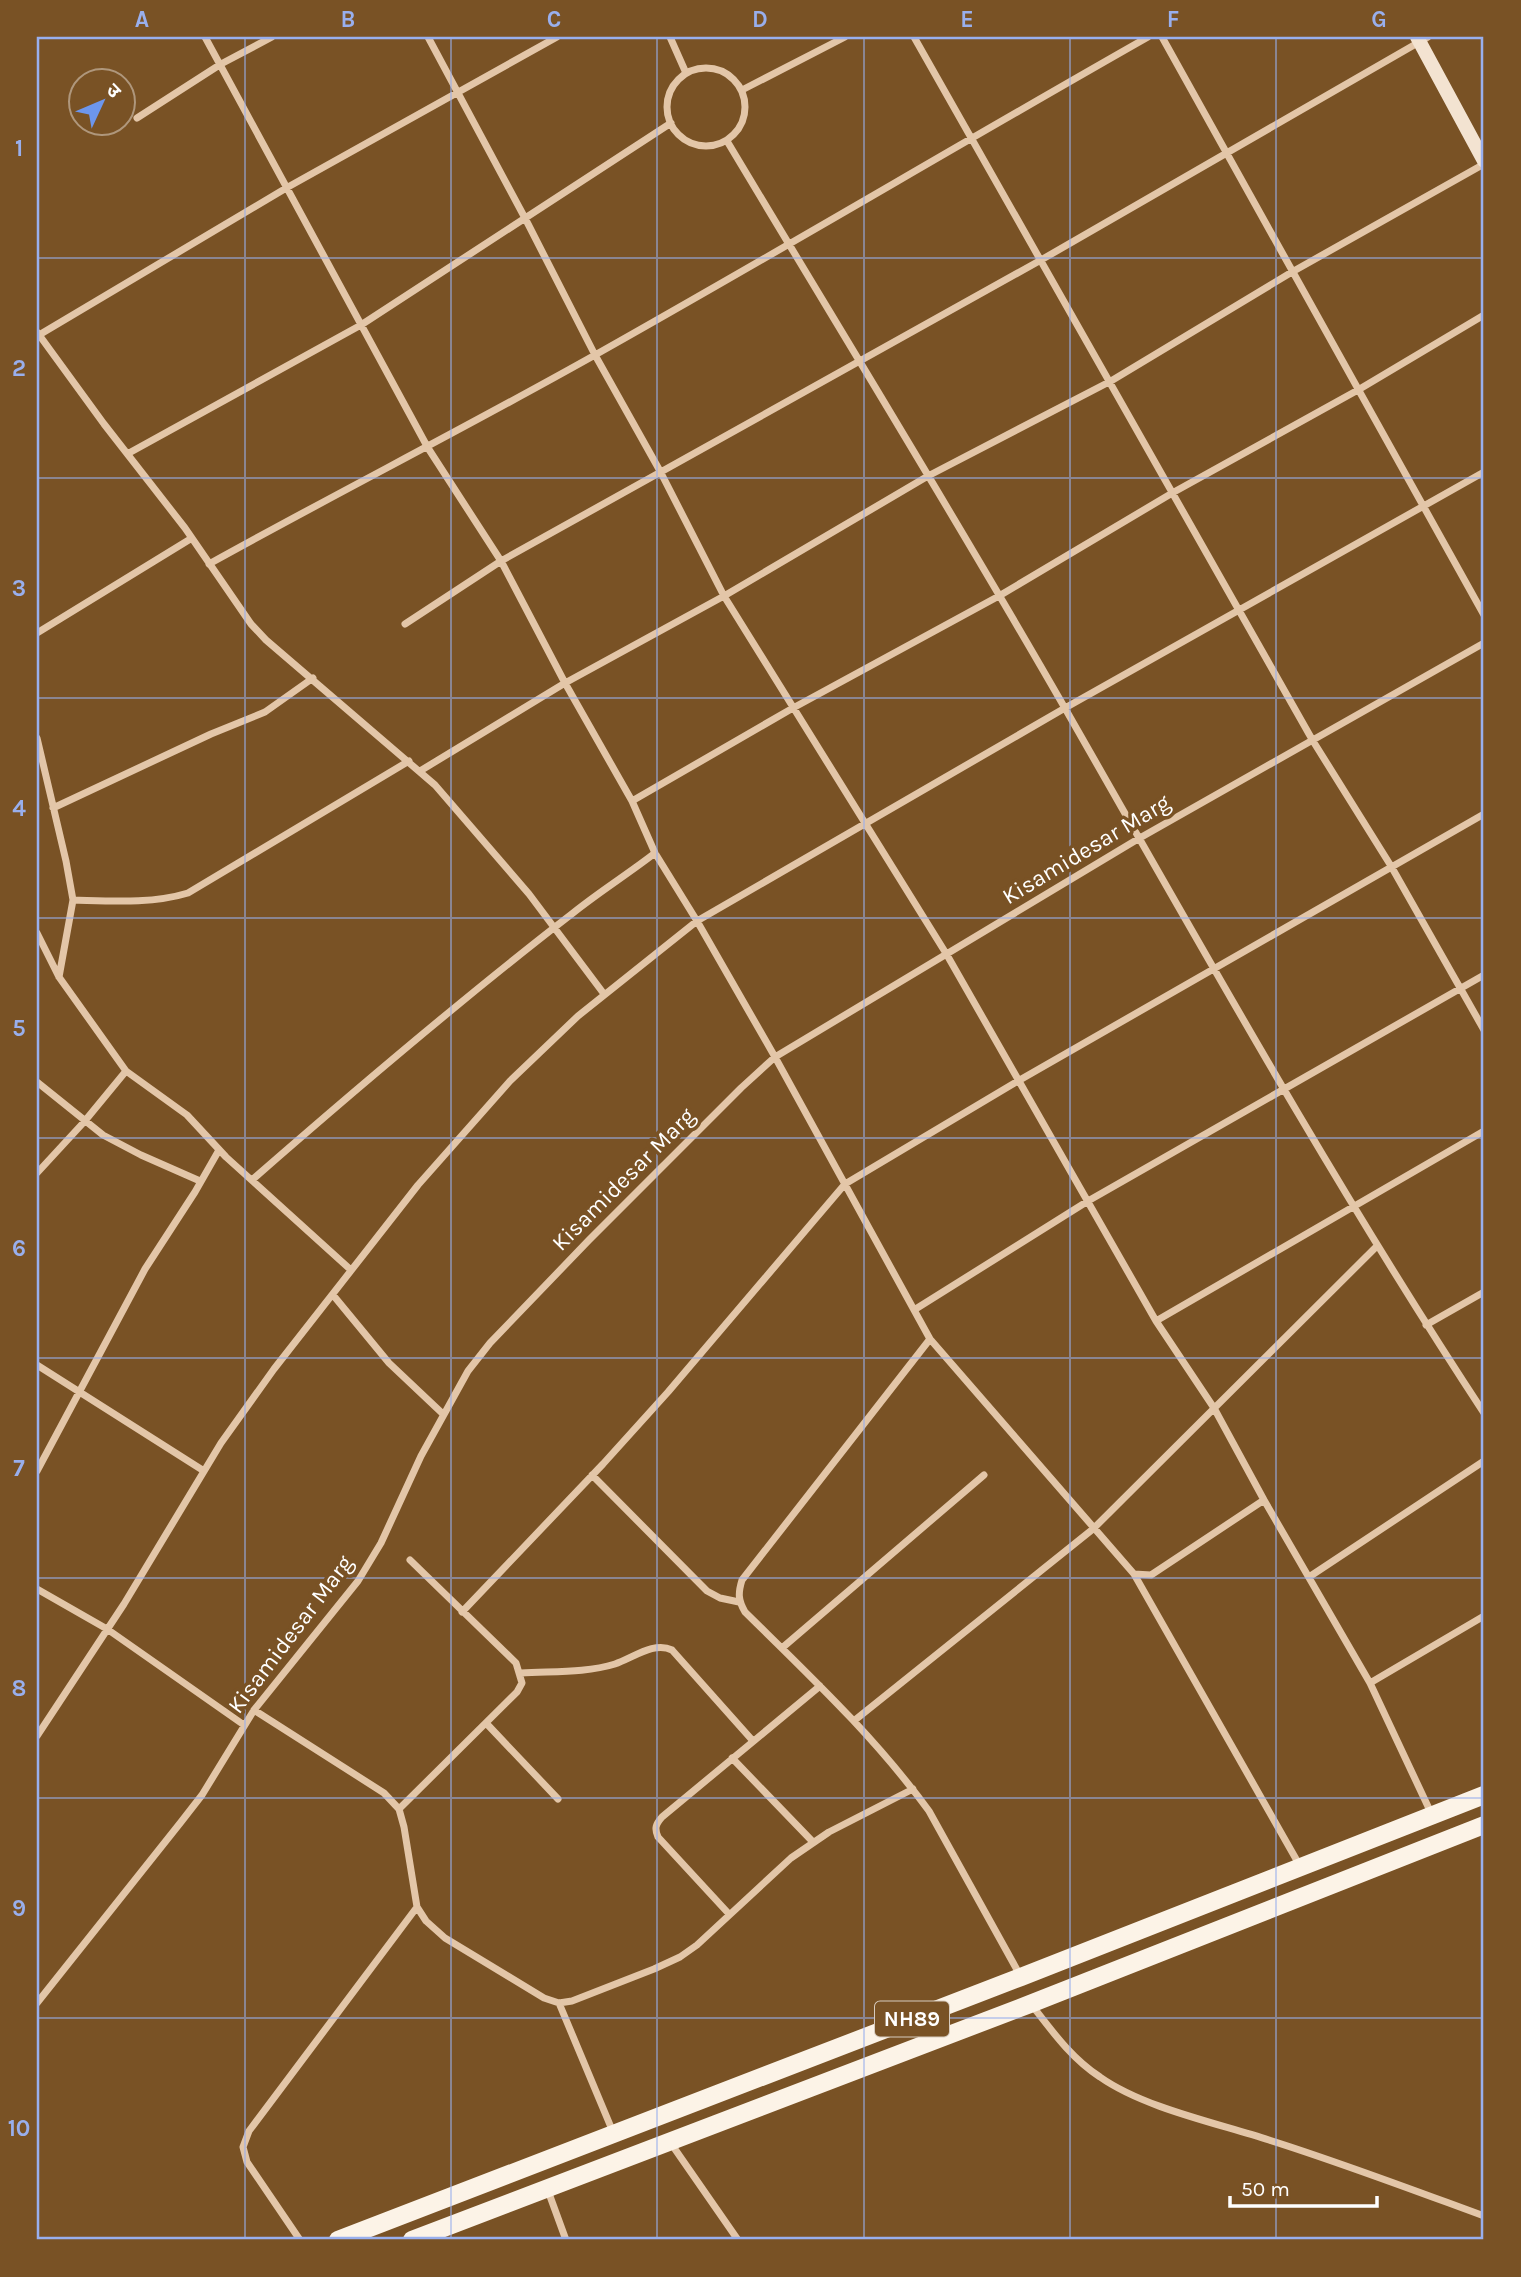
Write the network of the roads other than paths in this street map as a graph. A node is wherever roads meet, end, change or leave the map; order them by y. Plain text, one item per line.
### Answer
1 (205, 37) edge
2 (272, 37) edge
3 (428, 37) edge
4 (557, 37) edge
5 (670, 37) edge
6 (845, 37) edge
7 (914, 37) edge
8 (1148, 37) edge
9 (1162, 37) edge
10 (1422, 38) edge
11 (221, 64) junction
12 (687, 73) junction
13 (742, 90) junction
14 (458, 92) junction
15 (137, 118) dead end
16 (671, 123) junction
17 (971, 137) junction
18 (727, 141) junction
19 (1227, 153) junction
20 (1484, 162) edge
21 (288, 187) junction
22 (526, 220) junction
23 (789, 245) junction
24 (1041, 260) junction
25 (1293, 272) junction
26 (1484, 315) edge
27 (361, 326) junction
28 (38, 334) edge
29 (595, 355) junction
30 (858, 361) junction
31 (1111, 381) junction
32 (1358, 390) junction
33 (428, 448) junction
34 (129, 453) junction
35 (660, 471) junction
36 (1484, 472) edge
37 (928, 476) junction
38 (1174, 492) junction
39 (1424, 505) junction
40 (192, 538) junction
41 (501, 561) junction
42 (209, 564) junction
43 (724, 596) junction
44 (999, 596) junction
45 (1241, 610) junction
46 (1484, 615) edge
47 (405, 624) dead end
48 (37, 633) edge
49 (1484, 643) edge
50 (313, 678) junction
51 (565, 683) junction
52 (793, 708) junction
53 (1065, 708) junction
54 (37, 738) edge
55 (1313, 740) junction
56 (409, 761) junction
57 (39, 762) edge
58 (420, 771) junction
59 (632, 801) junction
60 (53, 807) junction
61 (1484, 814) edge
62 (867, 824) junction
63 (1138, 839) junction
64 (655, 853) junction
65 (1391, 866) junction
66 (73, 900) junction
67 (697, 921) junction
68 (556, 926) junction
69 (37, 933) edge
70 (947, 955) junction
71 (1214, 971) junction
72 (1484, 975) edge
73 (59, 977) junction
74 (1462, 988) junction
75 (604, 994) junction
76 (1484, 1030) edge
77 (775, 1057) junction
78 (126, 1071) junction
79 (1018, 1081) junction
80 (37, 1082) edge
81 (1286, 1090) junction
82 (84, 1122) junction
83 (1484, 1131) edge
84 (219, 1150) junction
85 (37, 1174) edge
86 (252, 1180) junction
87 (200, 1181) junction
88 (845, 1184) junction
89 (1088, 1201) junction
90 (1353, 1206) junction
91 (1377, 1246) junction
92 (351, 1270) junction
93 (1484, 1292) edge
94 (333, 1295) junction
95 (914, 1310) junction
96 (1156, 1321) junction
97 (1426, 1325) junction
98 (930, 1339) junction
99 (37, 1365) edge
100 (80, 1391) junction
101 (1214, 1408) junction
102 (1484, 1413) edge
103 (443, 1414) junction
104 (1484, 1461) edge
105 (37, 1471) edge
106 (204, 1471) junction
107 (592, 1475) junction
108 (984, 1475) dead end
109 (1264, 1500) junction
110 (1093, 1528) junction
111 (410, 1560) dead end
112 (1134, 1574) junction
113 (1309, 1577) junction
114 (37, 1589) edge
115 (739, 1602) junction
116 (462, 1612) junction
117 (1484, 1616) edge
118 (107, 1629) junction
119 (782, 1648) junction
120 (521, 1673) junction
121 (1370, 1683) junction
122 (820, 1686) junction
123 (254, 1710) junction
124 (855, 1720) junction
125 (486, 1723) junction
126 (244, 1725) junction
127 (37, 1736) edge
128 (753, 1741) junction
129 (732, 1758) junction
130 (913, 1789) junction
131 (1484, 1794) edge
132 (558, 1799) dead end
133 (398, 1809) junction
134 (1432, 1815) junction
135 (1484, 1825) edge
136 (813, 1842) junction
137 (1301, 1867) junction
138 (417, 1906) junction
139 (729, 1914) junction
140 (1021, 1977) junction
141 (37, 2003) edge
142 (559, 2003) junction
143 (1030, 2004) junction
144 (614, 2134) junction
145 (669, 2142) junction
146 (547, 2188) junction
147 (1484, 2216) edge
148 (300, 2240) edge
149 (338, 2240) edge
150 (412, 2240) edge
151 (566, 2240) edge
152 (738, 2240) edge

1 - 11 street
2 - 11 street
3 - 14 street
4 - 14 street
5 - 12 street
6 - 13 street
7 - 17 street
8 - 17 street
9 - 19 street
10 - 19 street
10 - 20 street
11 - 15 street
11 - 21 street
12 - 13 street
12 - 16 street
13 - 18 street
14 - 21 street
14 - 22 street
16 - 18 street
16 - 22 street
17 - 23 street
17 - 24 street
18 - 23 street
19 - 24 street
19 - 25 street
20 - 25 street
21 - 27 street
21 - 28 street
22 - 27 street
22 - 29 street
23 - 29 street
23 - 30 street
24 - 30 street
24 - 31 street
25 - 31 street
25 - 32 street
26 - 32 street
27 - 33 street
27 - 34 street
28 - 34 street
29 - 33 street
29 - 35 street
30 - 35 street
30 - 37 street
31 - 37 street
31 - 38 street
32 - 38 street
32 - 39 street
33 - 41 street
33 - 42 street
34 - 40 street
35 - 41 street
35 - 43 street
36 - 39 street
37 - 43 street
37 - 44 street
38 - 44 street
38 - 45 street
39 - 45 street
39 - 46 street
40 - 42 street
40 - 48 street
41 - 47 street
41 - 51 street
42 - 50 street
43 - 51 street
43 - 52 street
44 - 52 street
44 - 53 street
45 - 53 street
45 - 55 street
49 - 55 street, Kisamidesar Marg
50 - 56 street
50 - 60 street
51 - 58 street
51 - 59 street
52 - 59 street
52 - 62 street
53 - 62 street
53 - 63 street
54 - 57 street
55 - 63 street, Kisamidesar Marg
55 - 65 street
56 - 58 street
56 - 66 street
57 - 60 street
58 - 68 street
59 - 64 street
60 - 66 street
61 - 65 street
62 - 67 street
62 - 70 street
63 - 70 street, Kisamidesar Marg
63 - 71 street
64 - 67 street
64 - 68 street
65 - 71 street
65 - 74 street
66 - 73 street
67 - 75 street
67 - 77 street
68 - 75 street
68 - 86 street
69 - 73 street
70 - 77 street, Kisamidesar Marg
70 - 79 street
71 - 79 street
71 - 81 street
72 - 74 street
73 - 78 street
74 - 76 street
74 - 81 street
75 - 92 street
77 - 88 street
77 - 103 street, Kisamidesar Marg
78 - 82 street
78 - 84 street
79 - 88 street
79 - 89 street
80 - 82 street
81 - 89 street
81 - 90 street
82 - 85 street
82 - 87 street
83 - 90 street
84 - 86 street
84 - 87 street
86 - 92 street
87 - 100 street
88 - 95 street
88 - 107 street
89 - 95 street
89 - 96 street
90 - 91 street
90 - 96 street
91 - 97 street
91 - 101 street
92 - 94 street
93 - 97 street
94 - 103 street
94 - 106 street
95 - 98 street
96 - 101 street
97 - 102 street
98 - 110 street
98 - 115 street
99 - 100 street
100 - 105 street
100 - 106 street
101 - 109 street
101 - 110 street
103 - 123 street, Kisamidesar Marg
104 - 113 street
106 - 118 street
107 - 115 street
107 - 116 street
108 - 119 street
109 - 112 street
109 - 113 street
110 - 112 street
110 - 124 street
111 - 116 street
112 - 137 street
113 - 121 street
114 - 118 street
115 - 119 street
116 - 120 street
117 - 121 street
118 - 126 street
118 - 127 street
119 - 122 street
120 - 125 street
120 - 128 street
121 - 134 street
122 - 124 street
122 - 128 street
123 - 126 street, Kisamidesar Marg
123 - 133 street
124 - 130 street
125 - 132 street
125 - 133 street
126 - 141 street, Kisamidesar Marg
128 - 129 street
129 - 136 street
129 - 139 street
130 - 136 street
130 - 140 street
131 - 134 main road, NH89
133 - 138 street
134 - 137 main road, NH89
135 - 143 main road, NH89
136 - 139 street
137 - 140 main road, NH89
138 - 142 street
138 - 148 street
139 - 142 street
140 - 144 main road, NH89
142 - 144 street
143 - 145 main road, NH89
143 - 147 street
144 - 149 main road, NH89
145 - 146 main road, NH89
145 - 152 street
146 - 150 main road, NH89
146 - 151 street

